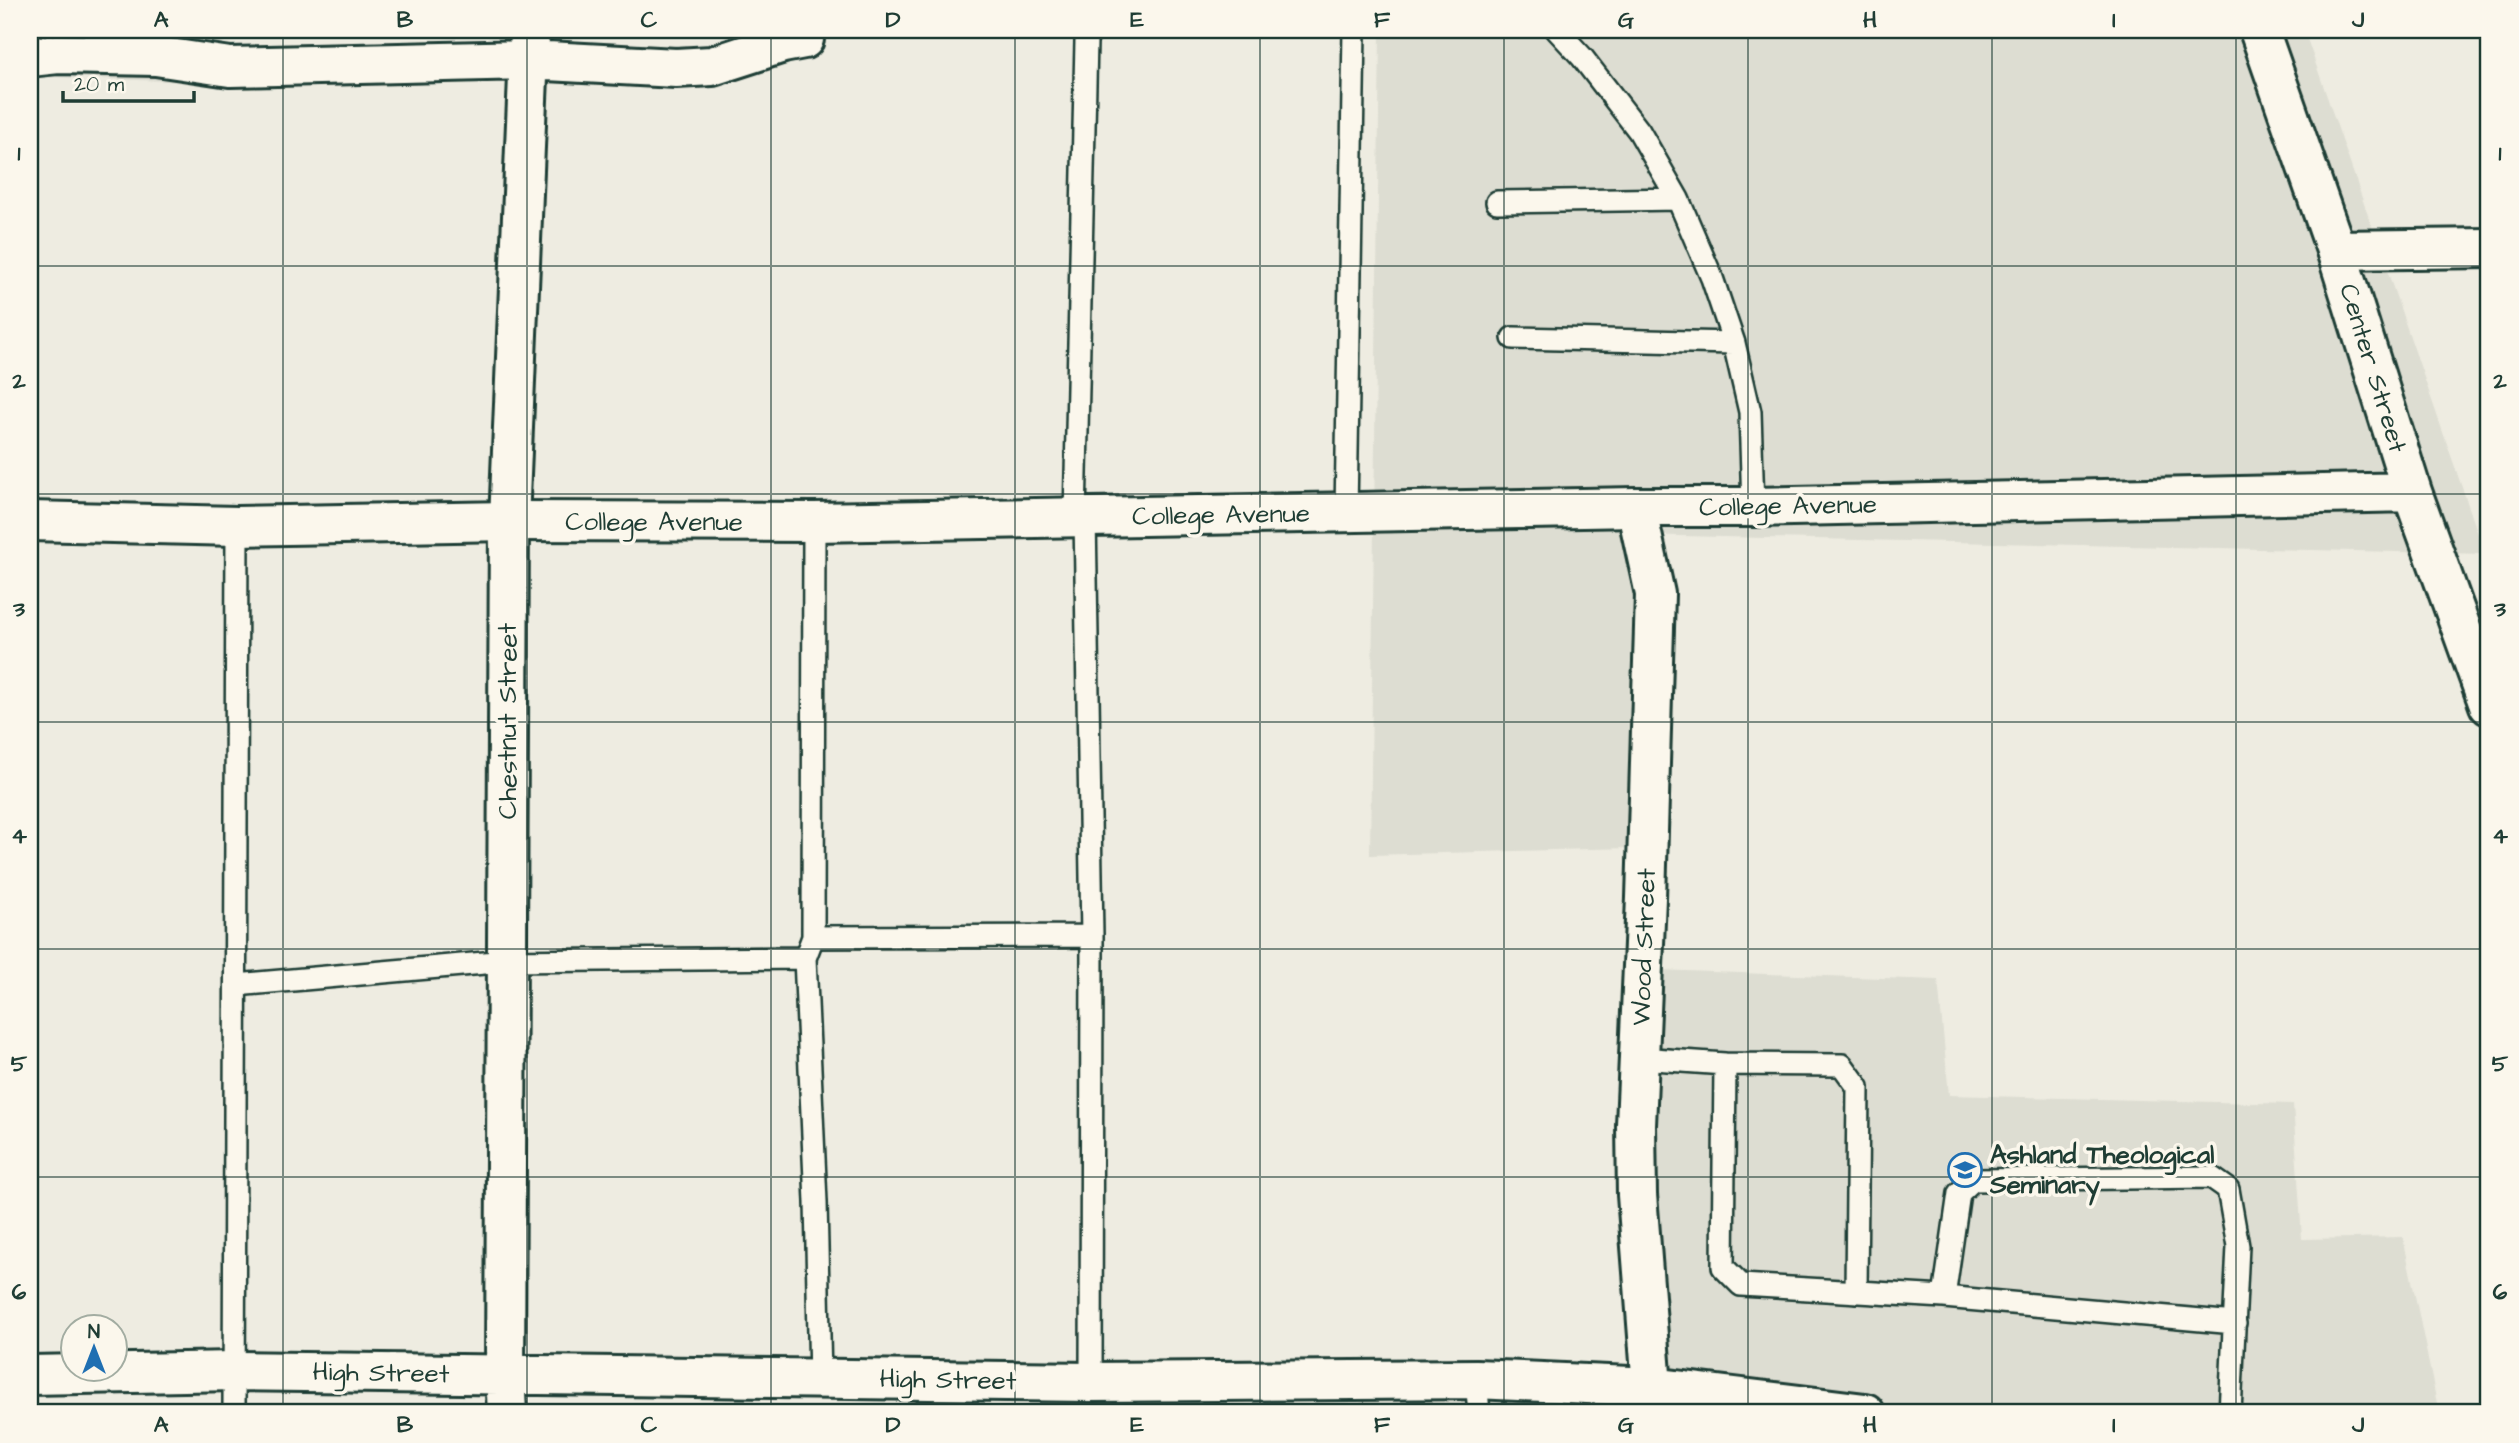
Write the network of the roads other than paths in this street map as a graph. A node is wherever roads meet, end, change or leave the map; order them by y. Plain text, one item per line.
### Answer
1 (1090, 30) edge
2 (1354, 30) edge
3 (1557, 30) edge
4 (2259, 30) edge
5 (804, 39) dead end
6 (530, 45) edge
7 (30, 57) edge
8 (1678, 199) junction
9 (1497, 202) dead end
10 (2489, 248) edge
11 (2336, 250) junction
12 (1513, 338) dead end
13 (1734, 343) junction
14 (2412, 492) junction
15 (1636, 508) junction
16 (1753, 508) junction
17 (1346, 513) junction
18 (1080, 517) junction
19 (30, 521) edge
20 (509, 521) junction
21 (814, 522) junction
22 (237, 526) junction
23 (2489, 705) edge
24 (1092, 936) junction
25 (813, 937) junction
26 (804, 958) junction
27 (507, 961) junction
28 (236, 985) junction
29 (1639, 1058) junction
30 (1726, 1064) junction
31 (1856, 1292) junction
32 (1944, 1297) junction
33 (2235, 1323) junction
34 (235, 1371) junction
35 (505, 1374) junction
36 (30, 1375) edge
37 (820, 1379) junction
38 (1091, 1382) junction
39 (1478, 1396) edge
40 (1651, 1400) edge
41 (234, 1413) edge
42 (507, 1413) edge
43 (1865, 1413) edge
44 (2230, 1413) edge

1 - 18 lane
2 - 17 lane
3 - 8 lane
4 - 11 street, Center Street
5 - 6 street
6 - 7 street
6 - 20 street, Chestnut Street
8 - 9 lane
8 - 13 lane
10 - 11 street
11 - 14 street, Center Street
12 - 13 lane
13 - 16 lane
14 - 16 street, College Avenue
14 - 23 street, Center Street
15 - 16 street, College Avenue
15 - 17 street, College Avenue
15 - 29 street, Wood Street
17 - 18 street, College Avenue
18 - 21 street, College Avenue
18 - 24 lane
19 - 22 street, College Avenue
20 - 21 street, College Avenue
20 - 22 street, College Avenue
20 - 27 street, Chestnut Street
21 - 25 lane
22 - 28 lane
24 - 25 lane
24 - 38 lane
25 - 26 lane
26 - 27 lane
26 - 37 lane
27 - 28 lane
27 - 35 street, Chestnut Street
28 - 34 lane
29 - 30 lane
29 - 40 street, Wood Street
30 - 31 lane
30 - 31 lane
31 - 32 lane
32 - 33 lane
32 - 33 lane
33 - 44 lane
34 - 35 street, High Street
34 - 36 street, High Street
34 - 41 lane
35 - 37 street, High Street
35 - 42 street, Chestnut Street
37 - 38 street, High Street
38 - 39 street, High Street
39 - 40 street, High Street
40 - 43 street, High Street

